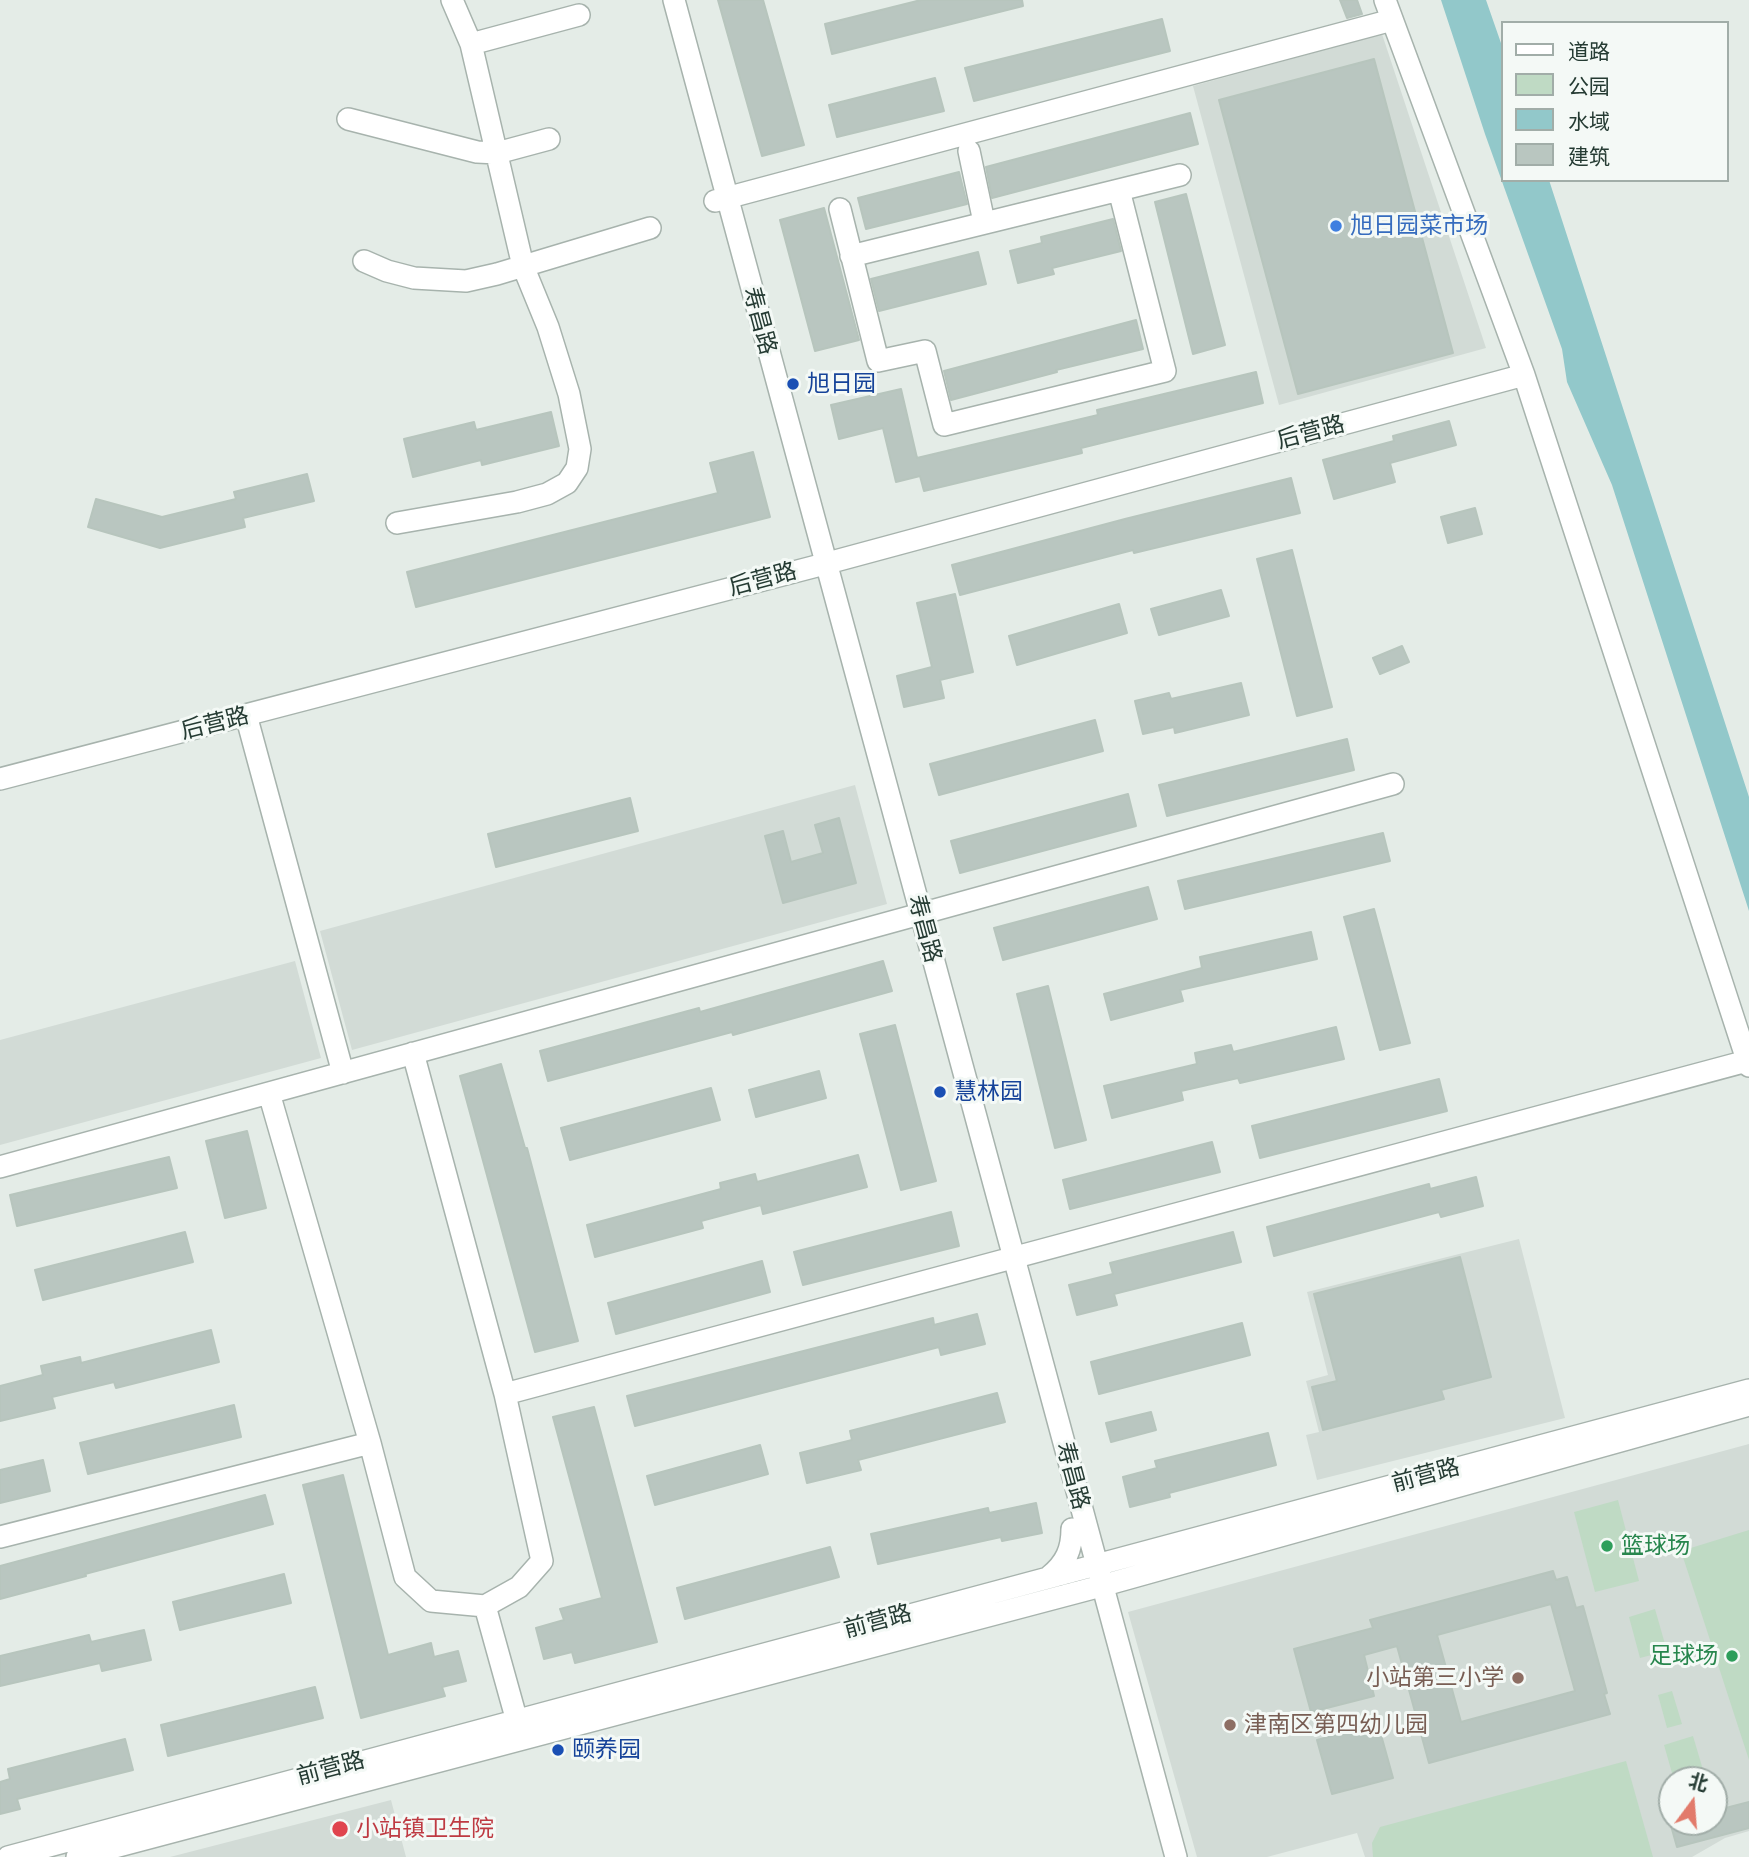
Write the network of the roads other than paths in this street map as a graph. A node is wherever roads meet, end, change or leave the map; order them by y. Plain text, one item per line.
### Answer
1 (452, 0) edge
2 (661, 0) edge
3 (674, 0) edge
4 (1389, 10) edge
5 (579, 15) dead end
6 (471, 44) junction
7 (348, 119) dead end
8 (549, 139) dead end
9 (969, 150) dead end
10 (497, 153) junction
11 (1180, 175) dead end
12 (1119, 190) junction
13 (721, 199) junction
14 (839, 209) dead end
15 (984, 222) junction
16 (650, 228) dead end
17 (852, 256) junction
18 (365, 261) dead end
19 (523, 266) junction
20 (1524, 375) junction
21 (397, 523) dead end
22 (818, 565) junction
23 (247, 715) junction
24 (0, 779) edge
25 (1393, 784) dead end
26 (914, 916) junction
27 (413, 1053) junction
28 (1748, 1063) edge
29 (343, 1073) junction
30 (269, 1093) junction
31 (0, 1167) edge
32 (1007, 1260) junction
33 (1749, 1390) edge
34 (505, 1394) junction
35 (1749, 1405) edge
36 (370, 1443) junction
37 (1079, 1527) junction
38 (0, 1537) edge
39 (1085, 1567) junction
40 (1050, 1576) junction
41 (1094, 1587) junction
42 (1055, 1598) junction
43 (485, 1606) junction
44 (519, 1729) junction
45 (8, 1857) edge
46 (77, 1857) edge
47 (1161, 1857) edge
48 (1176, 1857) edge

1 - 6 street
2 - 13 street, 寿昌路
3 - 13 street, 寿昌路
4 - 13 street
4 - 20 street
5 - 6 street
6 - 10 street
7 - 10 street
8 - 10 street
9 - 15 street
10 - 19 street
11 - 12 street
12 - 15 street
12 - 17 street
13 - 22 street, 寿昌路
14 - 17 street
15 - 17 street
16 - 19 street
18 - 19 street
19 - 21 street
20 - 22 street, 后营路
20 - 28 street
22 - 23 street, 后营路
22 - 26 street, 寿昌路
23 - 24 street, 后营路
23 - 29 street
25 - 26 street
26 - 27 street
26 - 32 street, 寿昌路
27 - 29 street
27 - 34 street
28 - 32 street
29 - 30 street
30 - 31 street
30 - 36 street
32 - 34 street
32 - 37 street, 寿昌路
33 - 39 street, 前营路
34 - 43 street
35 - 41 street, 前营路
36 - 38 street
36 - 43 street
37 - 39 street, 寿昌路
37 - 40 street
39 - 40 street, 前营路
39 - 41 street, 寿昌路
39 - 42 street
40 - 44 street, 前营路
41 - 42 street, 前营路
41 - 47 street, 寿昌路
41 - 48 street, 寿昌路
42 - 44 street, 前营路
43 - 44 street
44 - 45 street, 前营路
44 - 46 street, 前营路

